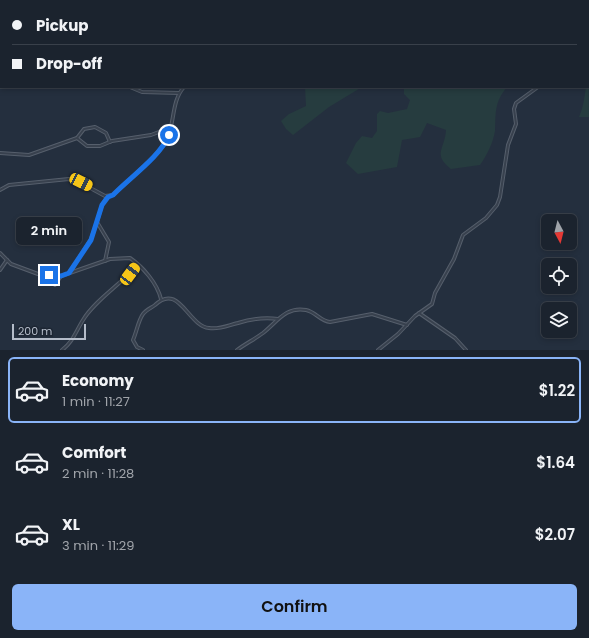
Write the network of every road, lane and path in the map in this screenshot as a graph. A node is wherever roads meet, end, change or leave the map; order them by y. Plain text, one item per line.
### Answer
1 (132, 88) edge
2 (183, 88) edge
3 (537, 88) edge
4 (178, 93) junction
5 (172, 127) junction
6 (77, 138) junction
7 (110, 142) junction
8 (0, 153) edge
9 (0, 190) edge
10 (108, 197) junction
11 (97, 222) junction
12 (0, 253) edge
13 (7, 260) junction
14 (105, 261) junction
15 (138, 265) junction
16 (0, 270) edge
17 (69, 273) junction
18 (61, 276) junction
19 (55, 285) dead end
20 (161, 299) junction
21 (419, 313) junction
22 (278, 319) junction
23 (407, 325) junction
24 (62, 350) edge
25 (143, 350) edge
26 (237, 350) edge
27 (378, 350) edge
28 (466, 350) edge

1 - 4 street
2 - 4 street
3 - 21 street
4 - 5 street
5 - 7 street
5 - 10 street
6 - 7 street
6 - 7 street
6 - 8 street
9 - 10 street
10 - 11 street
11 - 14 street
11 - 17 street
12 - 13 street
13 - 16 street
13 - 18 street
14 - 15 street
14 - 17 street
15 - 20 street
15 - 24 street
17 - 18 street
18 - 19 street
20 - 22 street
20 - 25 street
21 - 23 street
21 - 28 street
22 - 23 street
22 - 26 street
23 - 27 street

